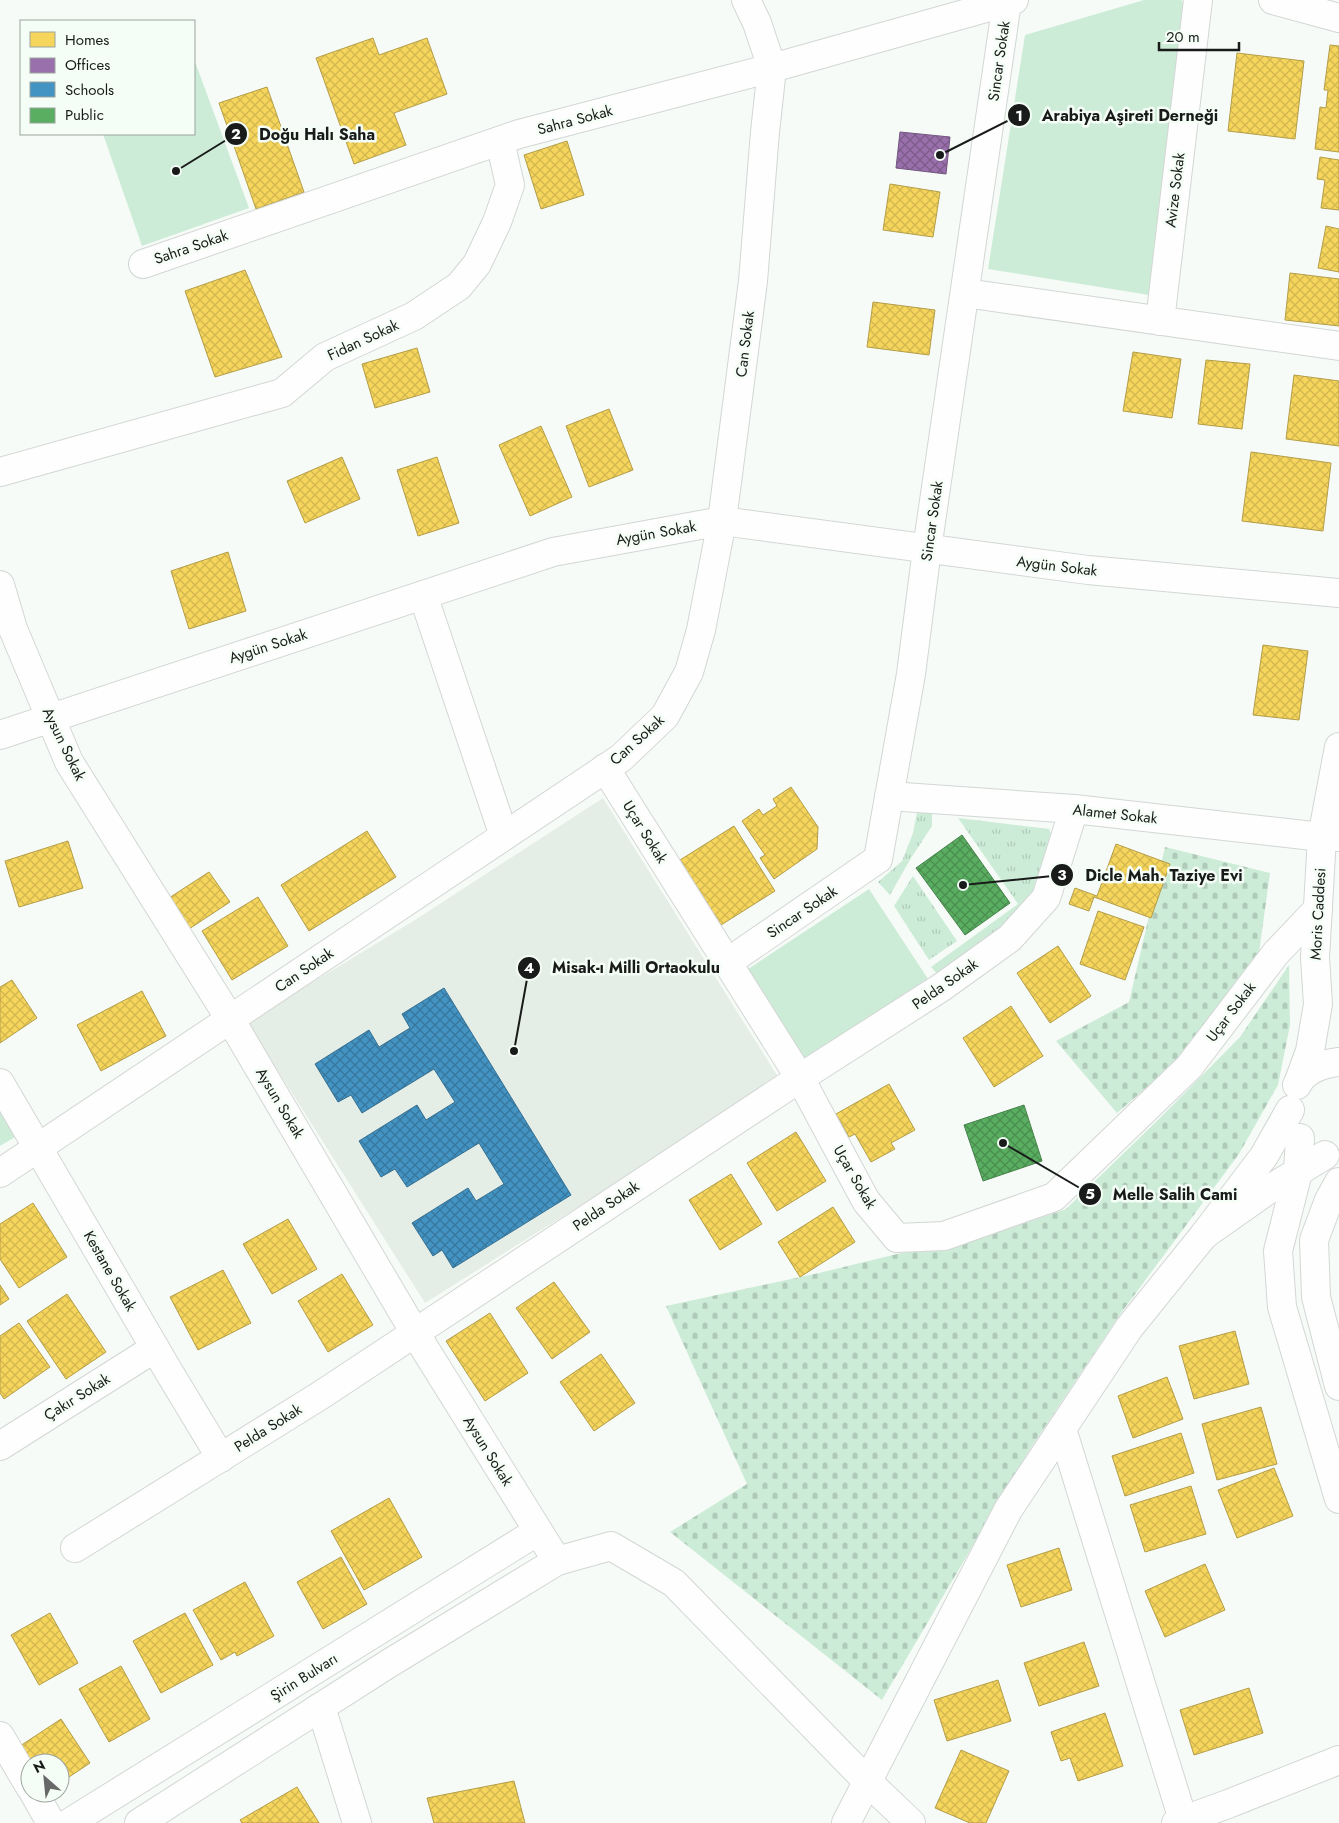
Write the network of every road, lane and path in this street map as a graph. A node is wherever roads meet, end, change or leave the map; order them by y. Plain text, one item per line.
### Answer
1 (746, 0) edge
2 (1198, 0) edge
3 (1273, 0) edge
4 (1011, 1) edge
5 (1339, 18) edge
6 (772, 68) junction
7 (500, 141) junction
8 (143, 264) dead end
9 (966, 293) junction
10 (1160, 321) junction
11 (1339, 346) edge
12 (0, 472) edge
13 (722, 521) junction
14 (927, 549) junction
15 (0, 585) edge
16 (1339, 592) edge
17 (423, 595) junction
18 (51, 718) junction
19 (0, 735) edge
20 (1339, 747) edge
21 (605, 768) junction
22 (890, 796) junction
23 (1074, 809) junction
24 (504, 836) junction
25 (1330, 837) edge
26 (1318, 909) junction
27 (728, 962) junction
28 (230, 1019) junction
29 (1339, 1062) edge
30 (800, 1078) junction
31 (1299, 1081) junction
32 (0, 1083) edge
33 (1290, 1110) junction
34 (1300, 1138) junction
35 (39, 1147) junction
36 (1332, 1156) edge
37 (1298, 1172) junction
38 (0, 1173) edge
39 (1339, 1182) edge
40 (1204, 1235) junction
41 (415, 1333) junction
42 (155, 1348) junction
43 (1339, 1386) edge
44 (1062, 1429) junction
45 (0, 1446) edge
46 (221, 1458) junction
47 (1339, 1499) edge
48 (538, 1531) junction
49 (75, 1548) dead end
50 (557, 1561) junction
51 (319, 1708) junction
52 (0, 1736) edge
53 (1339, 1760) edge
54 (20, 1770) edge
55 (868, 1782) junction
56 (40, 1803) edge
57 (1181, 1822) edge
58 (51, 1823) edge
59 (69, 1823) edge
60 (139, 1823) edge
61 (357, 1823) edge
62 (846, 1823) edge
63 (911, 1823) edge

1 - 6 street, Can Sokak
2 - 10 street, Avize Sokak
3 - 5 street
4 - 6 street, Sahra Sokak
4 - 9 street, Sincar Sokak
6 - 7 street, Sahra Sokak
6 - 13 street, Can Sokak
7 - 8 street, Sahra Sokak
7 - 12 street, Fidan Sokak
9 - 10 street
9 - 14 street, Sincar Sokak
10 - 11 street
13 - 14 street, Aygün Sokak
13 - 17 street, Aygün Sokak
13 - 21 street, Can Sokak
14 - 16 street, Aygün Sokak
14 - 22 street, Sincar Sokak
15 - 18 street, Aysun Sokak
17 - 18 street, Aygün Sokak
17 - 24 street
18 - 19 street, Aygün Sokak
18 - 28 street, Aysun Sokak
20 - 25 street, Moris Caddesi
21 - 24 street, Can Sokak
21 - 27 street, Uçar Sokak
22 - 23 street, Alamet Sokak
22 - 27 street, Sincar Sokak
23 - 25 street, Alamet Sokak
23 - 30 street, Pelda Sokak
24 - 28 street, Can Sokak
25 - 26 street, Moris Caddesi
26 - 30 street, Uçar Sokak
26 - 31 street, Moris Caddesi
27 - 30 street, Uçar Sokak
28 - 35 street, Can Sokak
28 - 41 street, Aysun Sokak
29 - 31 street
30 - 41 street, Pelda Sokak
31 - 33 street, Moris Caddesi
32 - 35 street, Kestane Sokak
33 - 34 street
33 - 40 street, Moris Caddesi
34 - 36 street
34 - 37 street
35 - 38 street, Can Sokak
35 - 42 street, Kestane Sokak
36 - 37 street
37 - 40 street
37 - 47 street
39 - 43 street
40 - 44 street
41 - 46 street, Pelda Sokak
41 - 48 street, Aysun Sokak
42 - 45 street, Çakır Sokak
42 - 46 street, Kestane Sokak
44 - 55 street
44 - 57 street
46 - 49 street, Pelda Sokak
48 - 50 street, Aysun Sokak
48 - 59 street, Şirin Bulvarı
50 - 51 street
50 - 55 street
51 - 60 street
51 - 61 street
52 - 54 street
53 - 57 street
55 - 62 street
55 - 63 street
56 - 58 street

